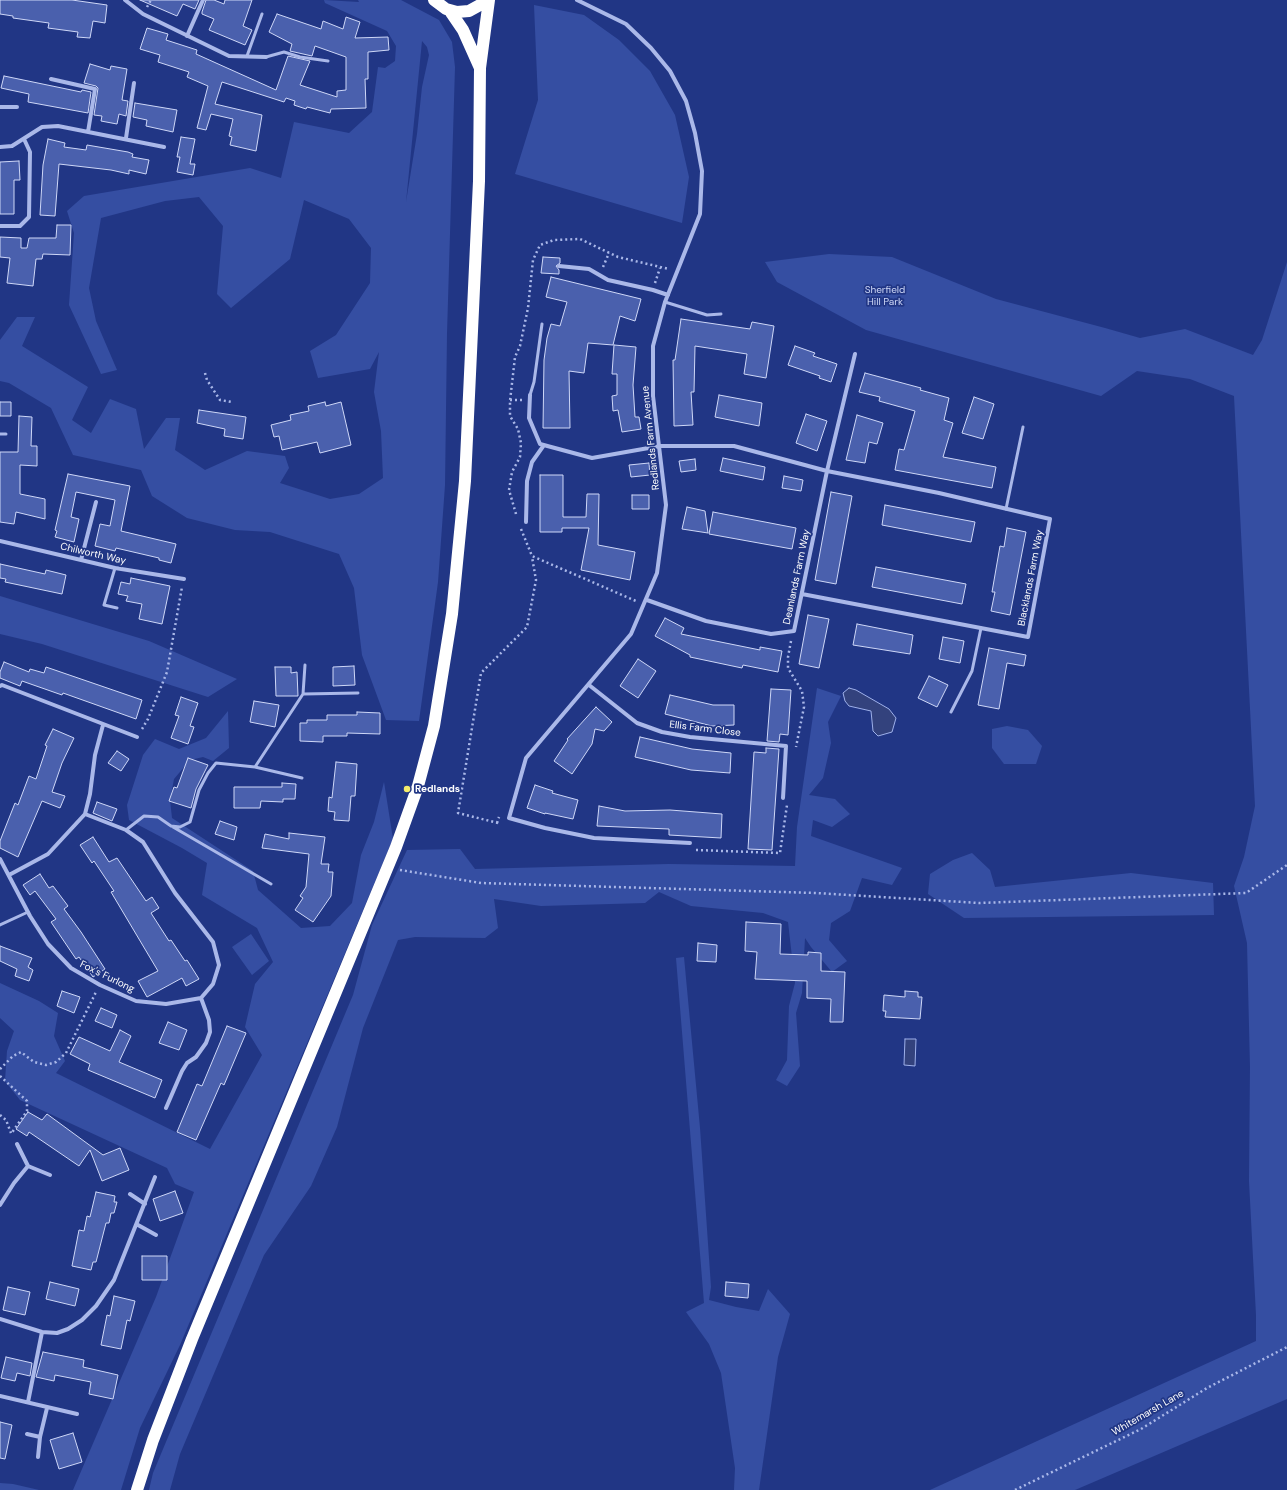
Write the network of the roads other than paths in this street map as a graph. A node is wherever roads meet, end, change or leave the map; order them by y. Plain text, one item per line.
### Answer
1 (125, 0) edge
2 (203, 0) edge
3 (434, 0) edge
4 (489, 0) edge
5 (577, 0) edge
6 (450, 11) junction
7 (262, 14) dead end
8 (187, 36) junction
9 (247, 56) junction
10 (266, 57) joint
11 (328, 61) dead end
12 (480, 68) junction
13 (51, 79) dead end
14 (134, 83) dead end
15 (0, 106) edge
16 (17, 108) dead end
17 (88, 132) junction
18 (126, 138) junction
19 (24, 140) junction
20 (0, 147) edge
21 (164, 147) dead end
22 (0, 226) edge
23 (560, 266) dead end
24 (668, 295) junction
25 (665, 302) junction
26 (721, 314) dead end
27 (542, 324) dead end
28 (855, 354) dead end
29 (530, 395) joint
30 (1023, 427) dead end
31 (0, 434) edge
32 (6, 434) dead end
33 (544, 445) junction
34 (660, 446) junction
35 (827, 471) junction
36 (96, 502) dead end
37 (1006, 509) junction
38 (526, 522) dead end
39 (0, 541) edge
40 (81, 560) junction
41 (115, 568) junction
42 (184, 579) road end
43 (802, 594) junction
44 (647, 600) junction
45 (117, 608) dead end
46 (981, 628) junction
47 (305, 665) dead end
48 (589, 685) junction
49 (0, 686) edge
50 (358, 693) dead end
51 (303, 694) junction
52 (951, 712) dead end
53 (103, 725) junction
54 (137, 737) road end
55 (255, 767) junction
56 (302, 778) dead end
57 (783, 798) dead end
58 (85, 814) junction
59 (171, 826) junction
60 (126, 830) junction
61 (690, 843) dead end
62 (0, 859) edge
63 (9, 875) junction
64 (271, 884) dead end
65 (28, 912) junction
66 (0, 925) edge
67 (201, 998) junction
68 (166, 1108) dead end
69 (17, 1144) road end
70 (28, 1166) junction
71 (50, 1175) dead end
72 (155, 1177) dead end
73 (130, 1194) dead end
74 (145, 1204) junction
75 (0, 1205) edge
76 (138, 1224) junction
77 (156, 1235) dead end
78 (0, 1319) edge
79 (42, 1332) junction
80 (0, 1396) edge
81 (28, 1402) junction
82 (47, 1408) junction
83 (77, 1414) dead end
84 (26, 1434) dead end
85 (40, 1437) junction
86 (38, 1457) dead end
87 (137, 1490) edge

1 - 8 street
2 - 8 street
3 - 6 highway
4 - 6 highway
4 - 12 highway
5 - 24 street, Redlands Farm Avenue
6 - 12 highway
7 - 9 lane
8 - 9 street
9 - 10 street
10 - 11 lane
12 - 87 highway
13 - 17 street
14 - 18 street
15 - 16 street
17 - 18 street
17 - 19 street
18 - 21 street
19 - 20 street
19 - 22 street
23 - 24 street
24 - 25 street, Redlands Farm Avenue
25 - 26 lane
25 - 34 street, Redlands Farm Avenue
27 - 29 lane
28 - 35 street
29 - 33 street
30 - 37 lane
31 - 32 lane
33 - 34 street, Blacklands Farm Way
33 - 38 street
34 - 35 street, Blacklands Farm Way
34 - 44 street, Redlands Farm Avenue
35 - 37 street, Blacklands Farm Way
35 - 43 street, Deanlands Farm Way
36 - 40 street
37 - 46 street, Blacklands Farm Way
39 - 40 street, Chilworth Way
40 - 41 street, Chilworth Way
41 - 42 street, Chilworth Way
41 - 45 lane
43 - 44 street, Deanlands Farm Way
43 - 46 street, Blacklands Farm Way
44 - 48 street, Redlands Farm Avenue
46 - 52 lane
47 - 51 lane
48 - 57 street, Ellis Farm Close
48 - 61 street, Redlands Farm Avenue
49 - 53 street
50 - 51 lane
51 - 55 lane
53 - 54 street
53 - 58 street
55 - 56 lane
55 - 59 lane
58 - 60 street
58 - 63 street
59 - 60 lane
59 - 64 lane
60 - 67 street
62 - 63 street, Fox's Furlong
63 - 65 street, Fox's Furlong
65 - 66 lane
65 - 67 street, Fox's Furlong
67 - 68 street
69 - 70 street
70 - 71 street
70 - 75 street
72 - 74 street
73 - 74 street
74 - 76 street
76 - 77 street
76 - 79 street
78 - 79 street
79 - 81 street
80 - 81 street
81 - 82 street
82 - 83 street
82 - 85 street
84 - 85 street
85 - 86 street

